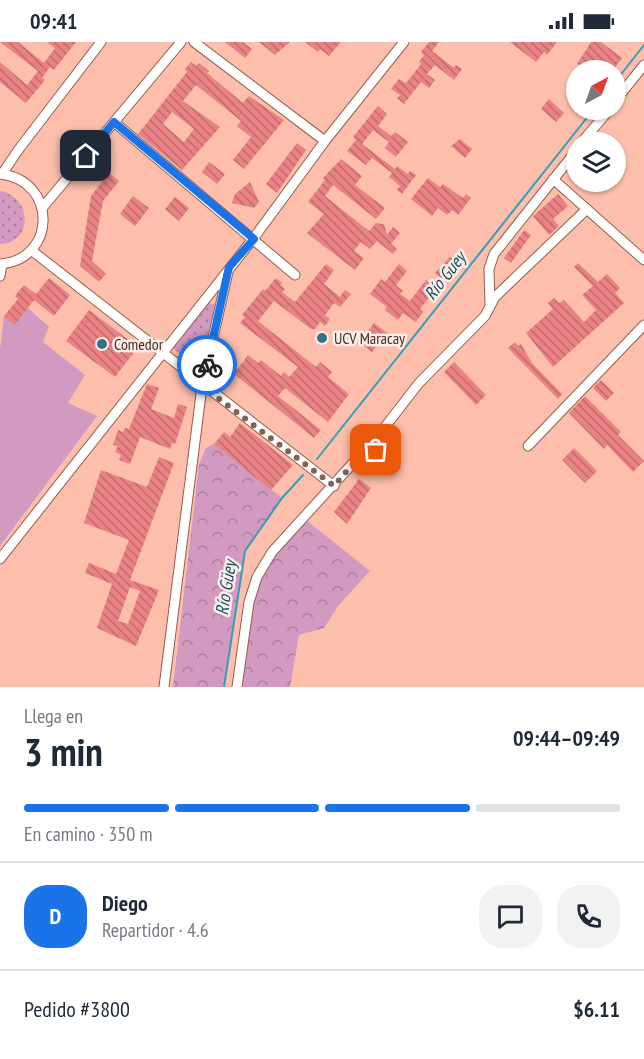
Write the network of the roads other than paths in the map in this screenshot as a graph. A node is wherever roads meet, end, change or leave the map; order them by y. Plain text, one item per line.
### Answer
1 (101, 42) edge
2 (181, 42) edge
3 (194, 42) edge
4 (404, 42) edge
5 (644, 65) edge
6 (626, 87) edge
7 (601, 120) edge
8 (114, 122) junction
9 (590, 132) edge
10 (325, 141) junction
11 (566, 164) edge
12 (1, 174) edge
13 (554, 179) junction
14 (43, 207) junction
15 (587, 209) junction
16 (254, 239) junction
17 (31, 250) junction
18 (644, 260) edge
19 (1, 264) edge
20 (229, 267) junction
21 (295, 275) dead end
22 (0, 276) edge
23 (489, 307) junction
24 (644, 326) edge
25 (162, 353) junction
26 (202, 386) junction
27 (528, 446) dead end
28 (334, 486) junction
29 (0, 559) edge
30 (164, 687) edge
31 (237, 687) edge

1 - 12 lane
2 - 8 lane
3 - 10 lane
4 - 10 lane
5 - 6 lane
7 - 9 lane
8 - 14 lane
8 - 16 lane
10 - 16 lane
11 - 13 lane
12 - 14 lane
13 - 15 lane
13 - 23 lane
14 - 17 lane
15 - 18 lane
15 - 23 lane
16 - 20 lane
16 - 21 lane
17 - 19 lane
17 - 25 lane
19 - 22 lane
20 - 25 lane
20 - 26 lane
23 - 28 lane
24 - 27 lane
25 - 26 lane
25 - 29 lane
26 - 28 lane
26 - 30 lane
28 - 31 lane

